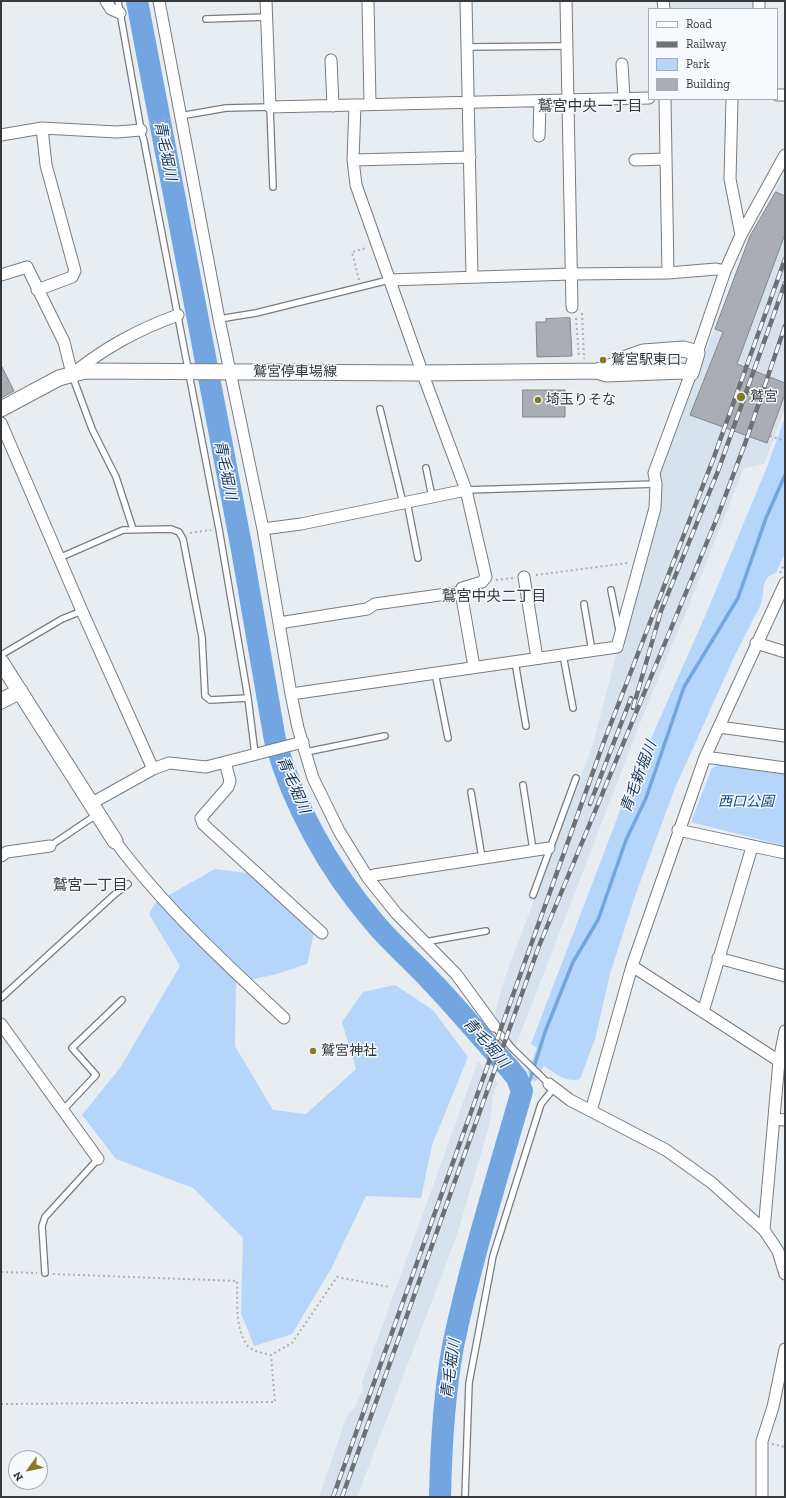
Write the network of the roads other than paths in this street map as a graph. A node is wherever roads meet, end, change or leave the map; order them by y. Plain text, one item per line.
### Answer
1 (106, 1) edge
2 (118, 1) edge
3 (159, 1) edge
4 (266, 1) edge
5 (368, 1) edge
6 (466, 1) edge
7 (566, 1) edge
8 (120, 13) junction
9 (267, 17) junction
10 (206, 19) dead end
11 (568, 46) junction
12 (468, 47) junction
13 (331, 60) dead end
14 (622, 64) dead end
15 (624, 98) junction
16 (648, 98) edge
17 (568, 100) junction
18 (665, 100) edge
19 (732, 100) edge
20 (540, 101) junction
21 (468, 102) junction
22 (370, 104) junction
23 (355, 105) junction
24 (333, 106) junction
25 (270, 107) junction
26 (178, 117) junction
27 (142, 127) junction
28 (42, 128) junction
29 (1, 135) edge
30 (540, 136) dead end
31 (785, 155) edge
32 (470, 157) junction
33 (666, 159) junction
34 (353, 160) junction
35 (635, 160) dead end
36 (273, 187) dead end
37 (741, 235) junction
38 (725, 271) junction
39 (668, 273) junction
40 (571, 274) junction
41 (1, 275) edge
42 (472, 276) junction
43 (389, 280) junction
44 (38, 290) junction
45 (577, 308) road end
46 (178, 315) junction
47 (219, 319) junction
48 (665, 350) junction
49 (697, 352) junction
50 (597, 371) junction
51 (191, 372) junction
52 (226, 372) junction
53 (667, 372) junction
54 (422, 373) junction
55 (691, 373) junction
56 (72, 374) junction
57 (1, 409) edge
58 (380, 409) dead end
59 (1, 423) edge
60 (426, 468) dead end
61 (656, 484) junction
62 (466, 490) junction
63 (432, 497) junction
64 (405, 503) junction
65 (133, 529) junction
66 (263, 529) junction
67 (59, 558) junction
68 (418, 558) dead end
69 (524, 576) road end
70 (785, 583) edge
71 (610, 590) dead end
72 (461, 592) junction
73 (584, 604) dead end
74 (82, 611) junction
75 (279, 623) junction
76 (620, 636) junction
77 (756, 643) junction
78 (592, 651) junction
79 (785, 652) edge
80 (1, 655) edge
81 (563, 655) junction
82 (537, 658) junction
83 (1, 662) edge
84 (515, 662) junction
85 (474, 667) junction
86 (435, 673) junction
87 (20, 691) junction
88 (291, 694) junction
89 (248, 698) junction
90 (1, 702) edge
91 (573, 708) dead end
92 (526, 726) dead end
93 (719, 727) junction
94 (785, 734) edge
95 (385, 736) dead end
96 (448, 738) dead end
97 (302, 746) junction
98 (258, 753) junction
99 (705, 757) junction
100 (225, 762) junction
101 (785, 768) edge
102 (153, 769) junction
103 (576, 778) dead end
104 (523, 785) dead end
105 (471, 792) dead end
106 (95, 809) junction
107 (678, 830) junction
108 (115, 841) joint
109 (50, 846) joint
110 (752, 847) junction
111 (549, 848) junction
112 (533, 850) junction
113 (785, 853) edge
114 (1, 856) edge
115 (482, 858) junction
116 (368, 878) junction
117 (128, 884) dead end
118 (533, 895) dead end
119 (486, 931) dead end
120 (322, 933) dead end
121 (424, 942) junction
122 (718, 958) junction
123 (632, 966) junction
124 (785, 976) edge
125 (1, 998) edge
126 (122, 1000) dead end
127 (703, 1012) junction
128 (284, 1018) dead end
129 (1, 1024) edge
130 (494, 1026) joint
131 (785, 1031) edge
132 (782, 1062) edge
133 (549, 1084) junction
134 (62, 1111) junction
135 (591, 1111) junction
136 (779, 1119) edge
137 (98, 1159) joint
138 (764, 1230) junction
139 (45, 1273) road end
140 (785, 1274) edge
141 (785, 1349) edge
142 (465, 1497) edge
143 (762, 1497) edge

1 - 8 street
2 - 8 lane
3 - 26 street
4 - 9 street
5 - 22 street
6 - 12 street
7 - 11 street
8 - 27 lane
9 - 10 lane
9 - 25 street
11 - 12 lane
11 - 17 street
12 - 21 street
13 - 24 street
14 - 15 street
15 - 16 street
15 - 17 street
17 - 20 street
17 - 40 street
18 - 33 street
19 - 37 street
20 - 21 street
20 - 30 street
21 - 22 street
21 - 32 street
22 - 23 street
23 - 24 street
23 - 34 street
24 - 25 street
25 - 26 lane
25 - 36 lane
26 - 47 street
27 - 28 street
27 - 46 lane
28 - 29 street
28 - 44 street
31 - 37 street
32 - 34 street
32 - 42 street
33 - 35 street
33 - 39 street
34 - 43 street
37 - 38 street
38 - 39 street
38 - 49 street
39 - 40 street
40 - 42 street
40 - 45 street
41 - 44 street
42 - 43 street
43 - 47 lane
43 - 54 street
44 - 56 street
46 - 51 lane
46 - 56 street
47 - 52 street
48 - 49 main road
48 - 50 main road
48 - 53 main road
49 - 55 main road
50 - 53 main road
50 - 54 main road, 鷲宮停車場線
51 - 52 main road, 鷲宮停車場線
51 - 56 main road, 鷲宮停車場線
51 - 89 lane
52 - 54 main road, 鷲宮停車場線
52 - 66 street
53 - 55 main road
54 - 62 street
55 - 61 street
56 - 57 main road, 鷲宮停車場線
56 - 65 lane
58 - 64 lane
59 - 67 street
60 - 63 lane
61 - 62 lane
61 - 76 street
62 - 63 street
62 - 72 street
63 - 64 street
64 - 66 street
64 - 68 lane
65 - 67 lane
65 - 89 lane
66 - 75 street
67 - 74 street
69 - 82 street
70 - 77 street
71 - 76 lane
72 - 75 street
72 - 85 street
73 - 78 lane
74 - 80 lane
74 - 102 street
75 - 88 street
76 - 78 street
77 - 79 street
77 - 93 street
78 - 81 street
81 - 82 street
81 - 91 lane
82 - 84 street
83 - 87 main road
84 - 85 street
84 - 92 lane
85 - 86 street
86 - 88 street
86 - 96 lane
87 - 90 main road
87 - 106 main road
88 - 97 street
89 - 98 lane
93 - 94 street
93 - 99 street
95 - 97 lane
97 - 98 street
97 - 116 street
98 - 100 street
99 - 101 street
99 - 107 street
100 - 102 street
100 - 120 street
102 - 106 street
103 - 111 lane
104 - 112 lane
105 - 115 lane
106 - 108 main road
106 - 109 lane
107 - 110 street
107 - 123 street
108 - 128 street
109 - 114 street
110 - 113 street
110 - 122 street
111 - 112 street
111 - 118 lane
112 - 115 street
115 - 116 street
116 - 121 street
117 - 125 lane
119 - 121 lane
121 - 130 street
122 - 124 street
122 - 127 street
123 - 127 street
123 - 135 street
126 - 134 lane
127 - 132 street
129 - 134 street
130 - 133 lane
131 - 132 street
132 - 136 street
133 - 135 street
133 - 142 lane
134 - 137 street
135 - 138 street
136 - 138 street
137 - 139 lane
138 - 140 street
141 - 143 street

